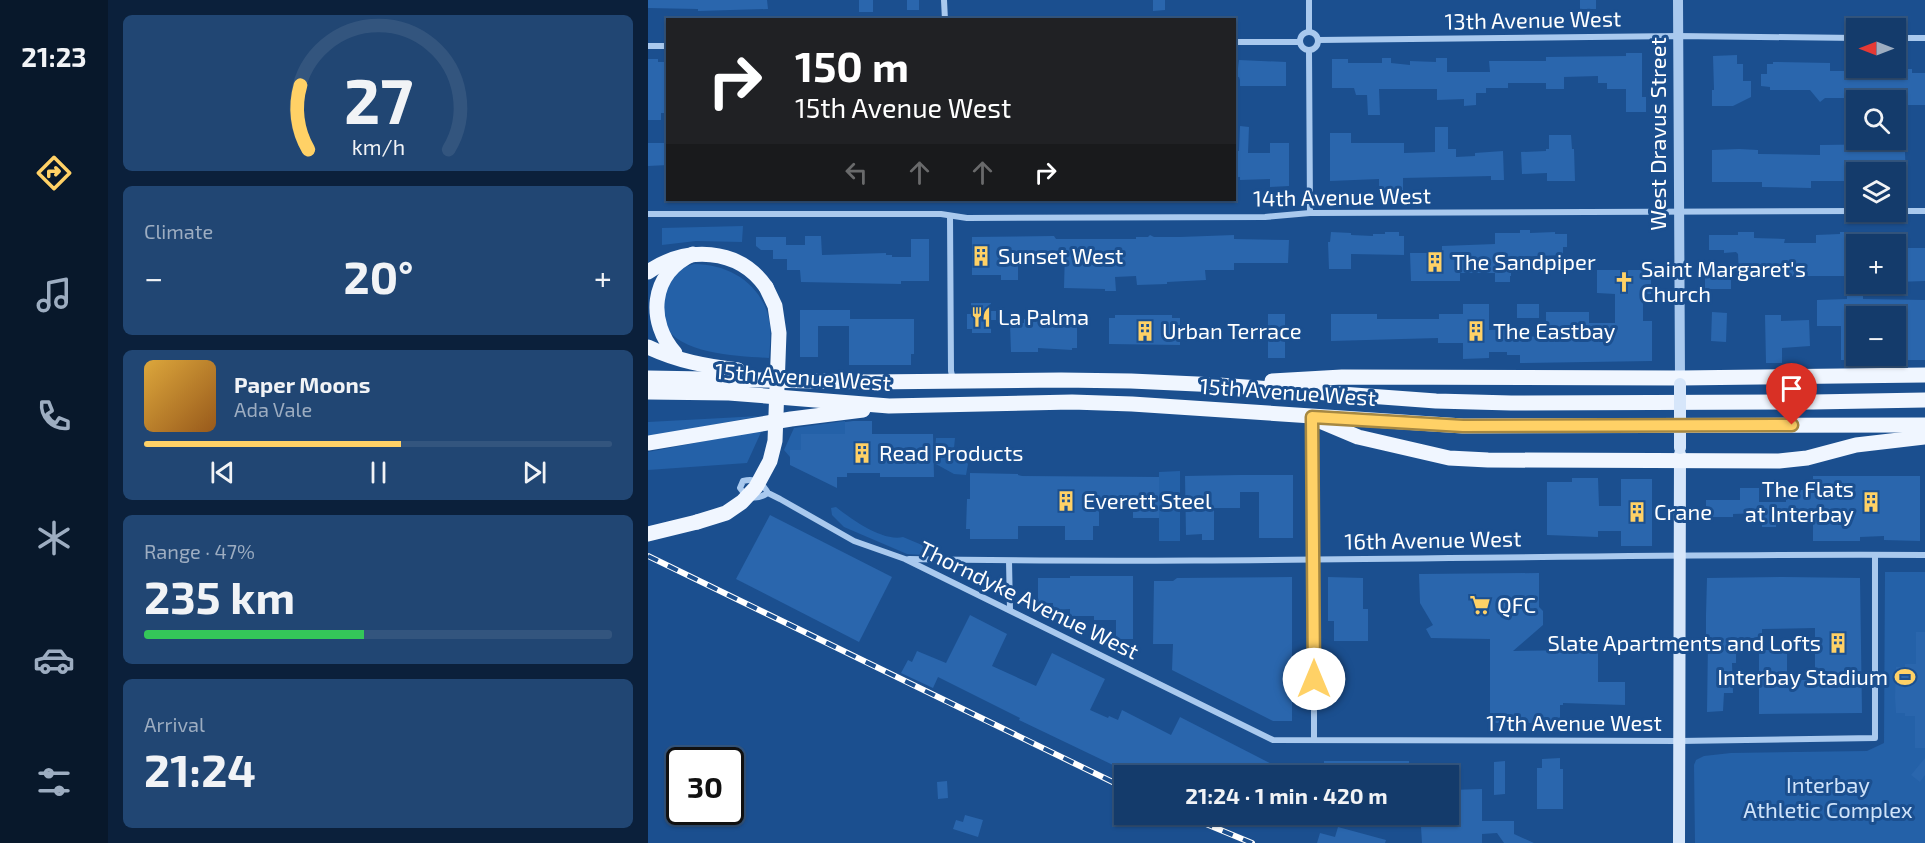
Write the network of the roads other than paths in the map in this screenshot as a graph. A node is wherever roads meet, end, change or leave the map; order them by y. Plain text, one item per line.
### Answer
1 (944, 0) edge
2 (1309, 0) edge
3 (1678, 0) edge
4 (945, 18) edge
5 (1309, 32) junction
6 (1678, 36) junction
7 (1846, 38) edge
8 (1906, 38) edge
9 (1925, 38) edge
10 (1318, 40) junction
11 (1236, 42) edge
12 (1300, 42) junction
13 (648, 46) edge
14 (666, 46) edge
15 (1309, 51) junction
16 (1679, 211) junction
17 (1846, 211) edge
18 (1906, 211) edge
19 (1925, 211) edge
20 (1310, 213) junction
21 (648, 214) edge
22 (950, 216) junction
23 (693, 254) junction
24 (648, 262) edge
25 (648, 272) edge
26 (648, 347) edge
27 (691, 363) junction
28 (1925, 375) edge
29 (648, 378) edge
30 (842, 381) junction
31 (953, 381) junction
32 (1680, 381) junction
33 (1219, 385) junction
34 (648, 392) edge
35 (688, 392) junction
36 (648, 398) edge
37 (1925, 400) edge
38 (890, 406) junction
39 (1312, 417) junction
40 (1925, 424) edge
41 (1925, 437) edge
42 (648, 443) edge
43 (1680, 454) junction
44 (768, 493) dead end
45 (697, 522) junction
46 (648, 523) edge
47 (648, 534) edge
48 (1680, 555) junction
49 (1875, 555) junction
50 (1925, 555) edge
51 (905, 559) junction
52 (1314, 560) junction
53 (1009, 561) junction
54 (1010, 610) junction
55 (1273, 740) joint
56 (1314, 741) junction
57 (1679, 741) junction
58 (1679, 843) edge

1 - 4 street
2 - 5 street
3 - 6 street, West Dravus Street
5 - 10 street
5 - 12 street
6 - 7 street, 13th Avenue West
6 - 10 street, 13th Avenue West
6 - 16 street, West Dravus Street
8 - 9 street
10 - 15 street
11 - 12 street
12 - 15 street
13 - 14 street
15 - 20 street
16 - 17 street, 14th Avenue West
16 - 20 street, 14th Avenue West
16 - 32 street, West Dravus Street
18 - 19 street
20 - 22 street, 14th Avenue West
21 - 22 street, 14th Avenue West
22 - 31 street
23 - 24 main road
23 - 25 main road
23 - 27 main road
23 - 45 main road, bridge
26 - 27 main road
27 - 30 main road
28 - 32 main road
29 - 30 main road, 15th Avenue West
30 - 31 main road, 15th Avenue West
31 - 33 main road, 15th Avenue West
32 - 33 main road
32 - 43 main road, West Dravus Street, bridge
33 - 37 main road, 15th Avenue West
34 - 35 main road, 15th Avenue West
35 - 36 main road
35 - 38 main road, 15th Avenue West
38 - 39 main road, 15th Avenue West
38 - 42 main road
39 - 40 main road, 15th Avenue West
39 - 43 main road
39 - 52 street
41 - 43 main road
43 - 48 main road, West Dravus Street
44 - 51 street, Thorndyke Avenue West
45 - 46 main road
45 - 47 main road
48 - 49 street, 16th Avenue West
48 - 52 street, 16th Avenue West
48 - 57 main road, West Dravus Street
49 - 50 street, 16th Avenue West
49 - 57 street, 17th Avenue West
51 - 53 street, 16th Avenue West
51 - 54 street, Thorndyke Avenue West
52 - 53 street, 16th Avenue West
52 - 56 street
53 - 54 street
54 - 55 street, Thorndyke Avenue West
55 - 56 street, 17th Avenue West
56 - 57 street, 17th Avenue West
57 - 58 main road, West Dravus Street

